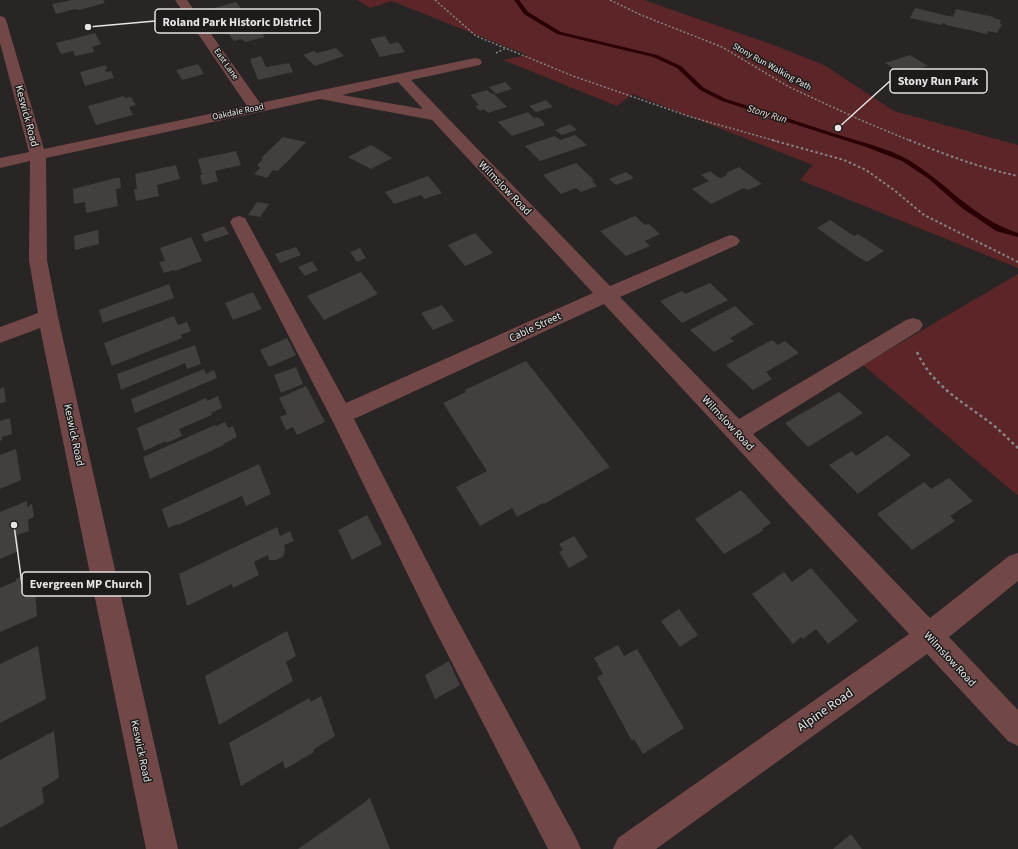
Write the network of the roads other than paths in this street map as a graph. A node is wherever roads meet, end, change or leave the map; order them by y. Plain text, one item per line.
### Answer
1 (181, 0) edge
2 (0, 20) edge
3 (475, 62) dead end
4 (7, 67) edge
5 (401, 78) junction
6 (321, 95) junction
7 (256, 108) junction
8 (437, 116) junction
9 (38, 155) junction
10 (0, 163) edge
11 (239, 222) dead end
12 (731, 241) dead end
13 (607, 294) junction
14 (48, 317) junction
15 (913, 325) road end
16 (0, 335) edge
17 (341, 415) junction
18 (737, 432) junction
19 (1018, 565) edge
20 (929, 636) junction
21 (1018, 731) edge
22 (162, 849) edge
23 (565, 849) edge
24 (629, 849) edge

1 - 7 street, East Lane
2 - 4 street, Keswick Road
3 - 5 street, Oakdale Road
4 - 9 street, Keswick Road
5 - 6 street, Oakdale Road
5 - 8 street, Wilmslow Road
6 - 7 street, Oakdale Road
6 - 8 street
7 - 9 street, Oakdale Road
8 - 13 street, Wilmslow Road
9 - 10 street, Oakdale Road
9 - 14 street, Keswick Road
11 - 17 street
12 - 13 street, Cable Street
13 - 17 street, Cable Street
13 - 18 street, Wilmslow Road
14 - 16 street
14 - 22 street, Keswick Road
15 - 18 street
17 - 23 street
18 - 20 street, Wilmslow Road
19 - 20 street, Alpine Road
20 - 21 street, Wilmslow Road
20 - 24 street, Alpine Road

